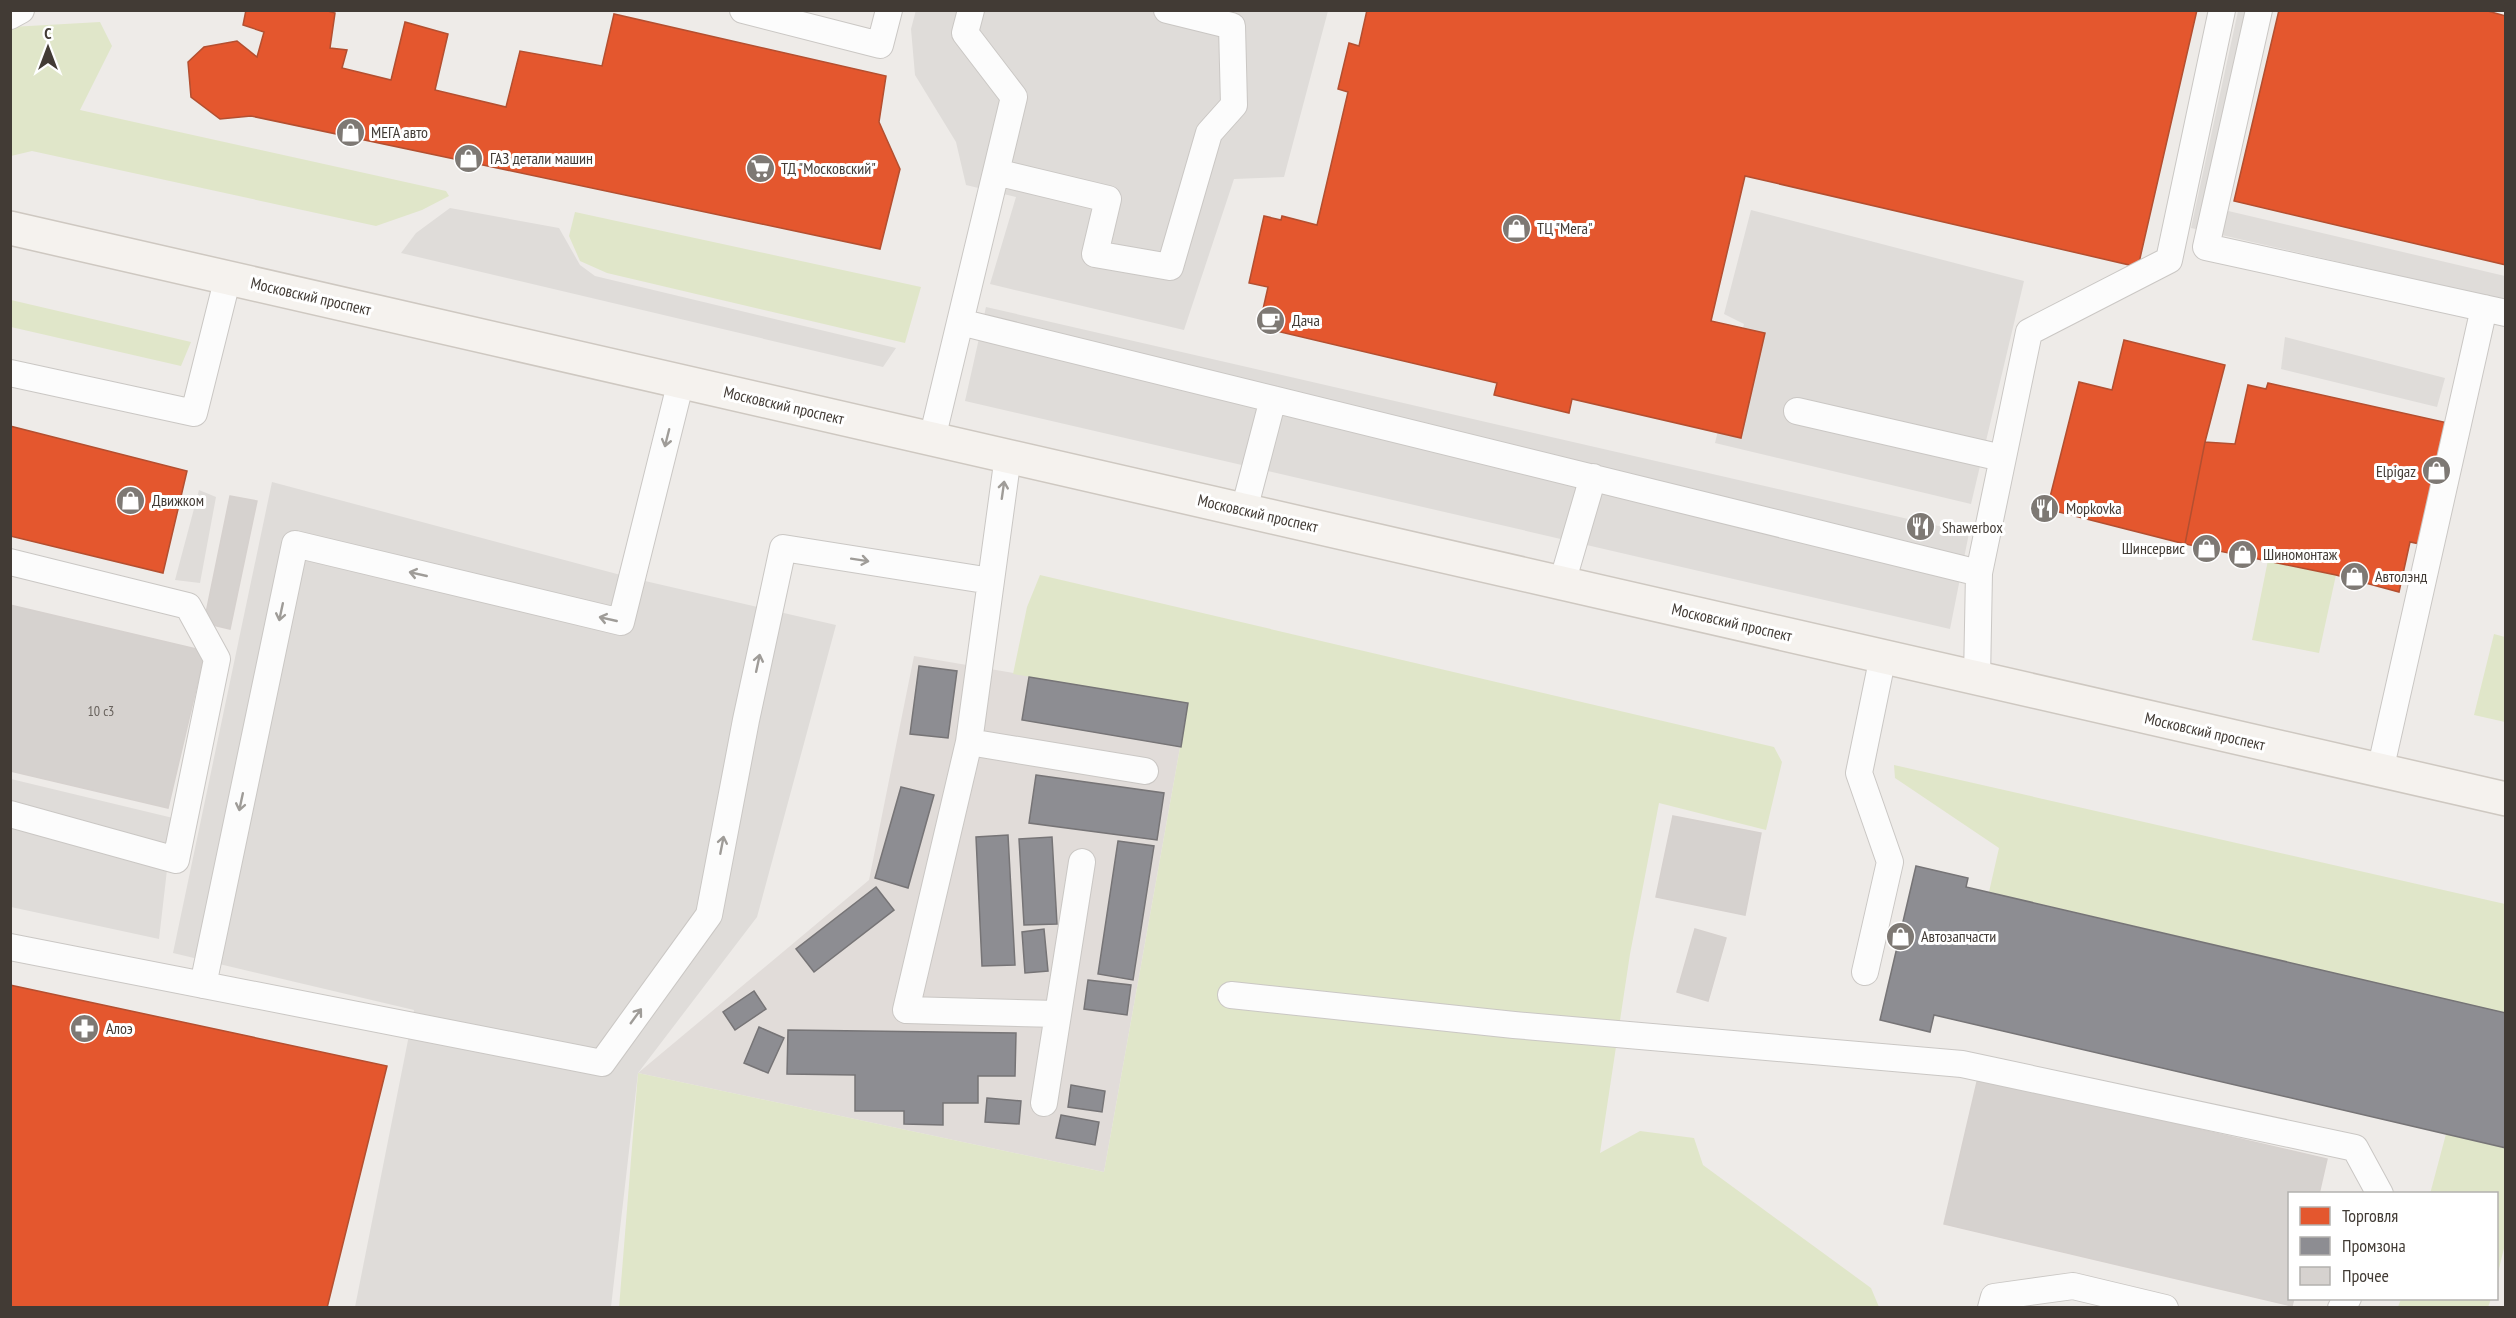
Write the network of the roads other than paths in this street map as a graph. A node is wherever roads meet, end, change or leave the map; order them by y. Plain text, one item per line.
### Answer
1 (21, 10) edge
2 (742, 10) edge
3 (889, 10) edge
4 (971, 10) edge
5 (1167, 10) edge
6 (2222, 10) edge
7 (2259, 10) edge
8 (10, 16) edge
9 (996, 172) junction
10 (10, 228) edge
11 (2206, 247) junction
12 (2169, 260) junction
13 (228, 277) junction
14 (2494, 310) edge
15 (960, 322) junction
16 (10, 373) edge
17 (681, 381) junction
18 (1274, 399) junction
19 (1797, 411) dead end
20 (932, 439) junction
21 (1008, 456) junction
22 (2001, 458) junction
23 (1593, 477) junction
24 (1244, 510) junction
25 (10, 562) edge
26 (1979, 573) junction
27 (991, 581) junction
28 (1562, 583) junction
29 (1883, 656) junction
30 (1977, 678) junction
31 (969, 742) junction
32 (1145, 771) dead end
33 (2380, 771) junction
34 (2505, 799) edge
35 (10, 814) edge
36 (1082, 862) dead end
37 (10, 947) edge
38 (1864, 972) dead end
39 (203, 985) junction
40 (1232, 995) dead end
41 (1058, 1014) junction
42 (1044, 1103) dead end
43 (2379, 1192) edge
44 (1991, 1308) edge
45 (2165, 1308) edge

1 - 8 lane
2 - 3 lane
4 - 9 lane
5 - 9 lane
6 - 12 lane
7 - 11 lane
9 - 15 lane
10 - 13 main road, Московский проспект
11 - 12 lane
11 - 14 lane
12 - 22 lane
13 - 16 lane
13 - 17 main road, Московский проспект
14 - 33 lane
15 - 18 lane
15 - 20 lane
17 - 20 main road, Московский проспект
17 -> 39 lane
18 - 23 lane
18 - 24 lane
19 - 22 lane
20 - 21 main road, Московский проспект
21 - 24 main road, Московский проспект
27 -> 21 lane
22 - 26 lane
23 - 26 lane
23 - 28 lane
24 - 28 main road, Московский проспект
25 - 35 lane
26 - 30 lane
27 - 31 lane
39 -> 27 lane
28 - 29 main road, Московский проспект
29 - 30 main road, Московский проспект
29 - 38 lane
30 - 33 main road, Московский проспект
31 - 32 lane
31 - 41 lane
33 - 34 main road, Московский проспект
36 - 41 lane
37 - 39 lane
40 - 43 lane
41 - 42 lane
44 - 45 lane

